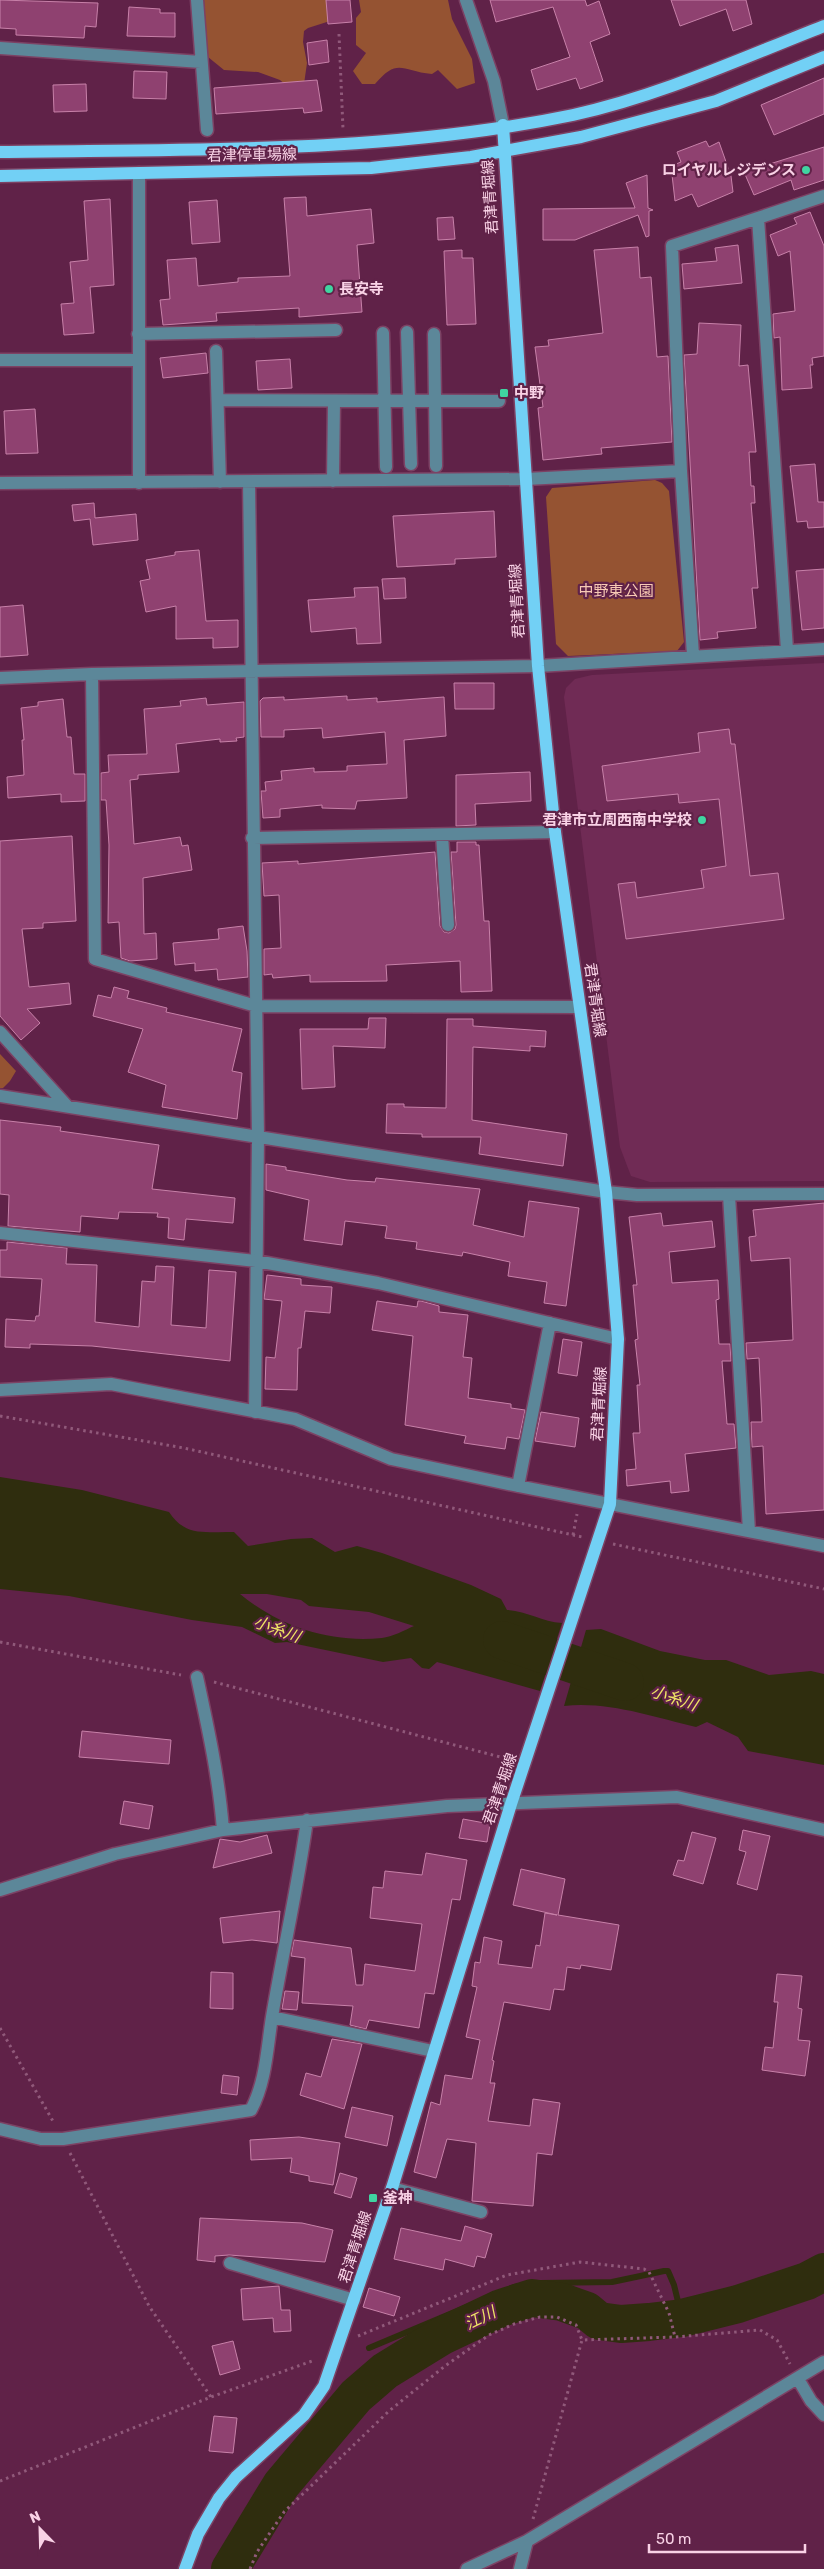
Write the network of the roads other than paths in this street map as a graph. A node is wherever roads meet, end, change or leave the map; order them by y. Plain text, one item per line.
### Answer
1 (197, 0) edge
2 (466, 0) edge
3 (824, 26) edge
4 (0, 48) edge
5 (824, 57) edge
6 (201, 62) junction
7 (503, 125) junction
8 (207, 130) dead end
9 (503, 151) junction
10 (0, 152) edge
11 (139, 173) junction
12 (0, 176) edge
13 (824, 196) edge
14 (758, 218) junction
15 (336, 330) dead end
16 (407, 332) dead end
17 (383, 333) dead end
18 (138, 334) junction
19 (434, 334) dead end
20 (216, 351) dead end
21 (0, 360) edge
22 (138, 360) junction
23 (218, 400) junction
24 (334, 401) junction
25 (385, 401) junction
26 (409, 401) junction
27 (435, 401) junction
28 (499, 401) dead end
29 (411, 464) dead end
30 (436, 466) dead end
31 (386, 467) dead end
32 (681, 472) junction
33 (526, 480) junction
34 (334, 481) junction
35 (220, 482) junction
36 (249, 482) junction
37 (0, 483) edge
38 (139, 483) junction
39 (824, 648) edge
40 (786, 650) junction
41 (693, 655) junction
42 (538, 666) junction
43 (253, 672) junction
44 (92, 674) junction
45 (0, 678) edge
46 (555, 832) junction
47 (442, 835) junction
48 (252, 838) junction
49 (448, 925) dead end
50 (256, 1006) junction
51 (580, 1007) junction
52 (0, 1032) edge
53 (0, 1096) edge
54 (68, 1106) junction
55 (258, 1138) junction
56 (606, 1192) junction
57 (824, 1194) edge
58 (729, 1195) junction
59 (0, 1233) edge
60 (256, 1261) junction
61 (550, 1323) junction
62 (618, 1340) junction
63 (0, 1390) edge
64 (255, 1412) junction
65 (518, 1486) junction
66 (610, 1504) junction
67 (749, 1531) junction
68 (824, 1546) edge
69 (197, 1678) road end
70 (511, 1804) junction
71 (307, 1820) junction
72 (223, 1830) junction
73 (824, 1830) edge
74 (0, 1890) edge
75 (272, 2017) junction
76 (433, 2051) junction
77 (0, 2129) edge
78 (392, 2188) junction
79 (481, 2212) dead end
80 (230, 2263) dead end
81 (354, 2300) junction
82 (824, 2362) edge
83 (798, 2378) junction
84 (824, 2415) edge
85 (527, 2541) junction
86 (185, 2569) edge
87 (467, 2569) edge
88 (520, 2569) edge

1 - 6 street
2 - 7 street
3 - 7 main road
4 - 6 street
5 - 9 main road, 君津青堀線
6 - 8 street
7 - 9 main road, 君津青堀線
7 - 10 main road, 君津停車場線
9 - 11 main road, 君津停車場線
9 - 33 main road, 君津青堀線
11 - 12 main road, 君津停車場線
11 - 18 street
13 - 14 street
14 - 32 street
14 - 40 street
15 - 18 street
16 - 26 street
17 - 25 street
18 - 22 street
19 - 27 street
20 - 23 street
21 - 22 street
22 - 38 street
23 - 24 street
23 - 35 street
24 - 25 street
24 - 34 street
25 - 26 street
25 - 31 street
26 - 27 street
26 - 29 street
27 - 28 street
27 - 30 street
32 - 33 street
32 - 41 street
33 - 34 street
33 - 42 main road, 君津青堀線
34 - 36 street
35 - 36 street
35 - 38 street
36 - 43 street
37 - 38 street
39 - 40 street
40 - 41 street
41 - 42 street
42 - 43 street
42 - 46 main road, 君津青堀線
43 - 44 street
43 - 48 street
44 - 45 street
44 - 50 street
46 - 47 street
46 - 51 main road, 君津青堀線
47 - 48 street
47 - 49 street
48 - 50 street
50 - 51 street
50 - 55 street
51 - 56 main road, 君津青堀線
52 - 54 street
53 - 54 street
54 - 55 street
55 - 56 street
55 - 60 street
56 - 58 street
56 - 62 main road, 君津青堀線
57 - 58 street
58 - 67 street
59 - 60 street
60 - 61 street
60 - 64 street
61 - 62 street
61 - 65 street
62 - 66 main road, 君津青堀線
63 - 64 street
64 - 65 street
65 - 66 street
66 - 67 street
66 - 70 main road, 君津青堀線
67 - 68 street
69 - 72 street
70 - 71 street
70 - 73 street
70 - 76 main road, 君津青堀線
71 - 72 street
71 - 75 street
72 - 74 street
75 - 76 street
75 - 77 street
76 - 78 main road, 君津青堀線
78 - 79 street
78 - 81 main road, 君津青堀線
80 - 81 street
81 - 86 main road, 君津青堀線
82 - 83 street
83 - 84 street
83 - 85 street
85 - 87 street
85 - 88 street

